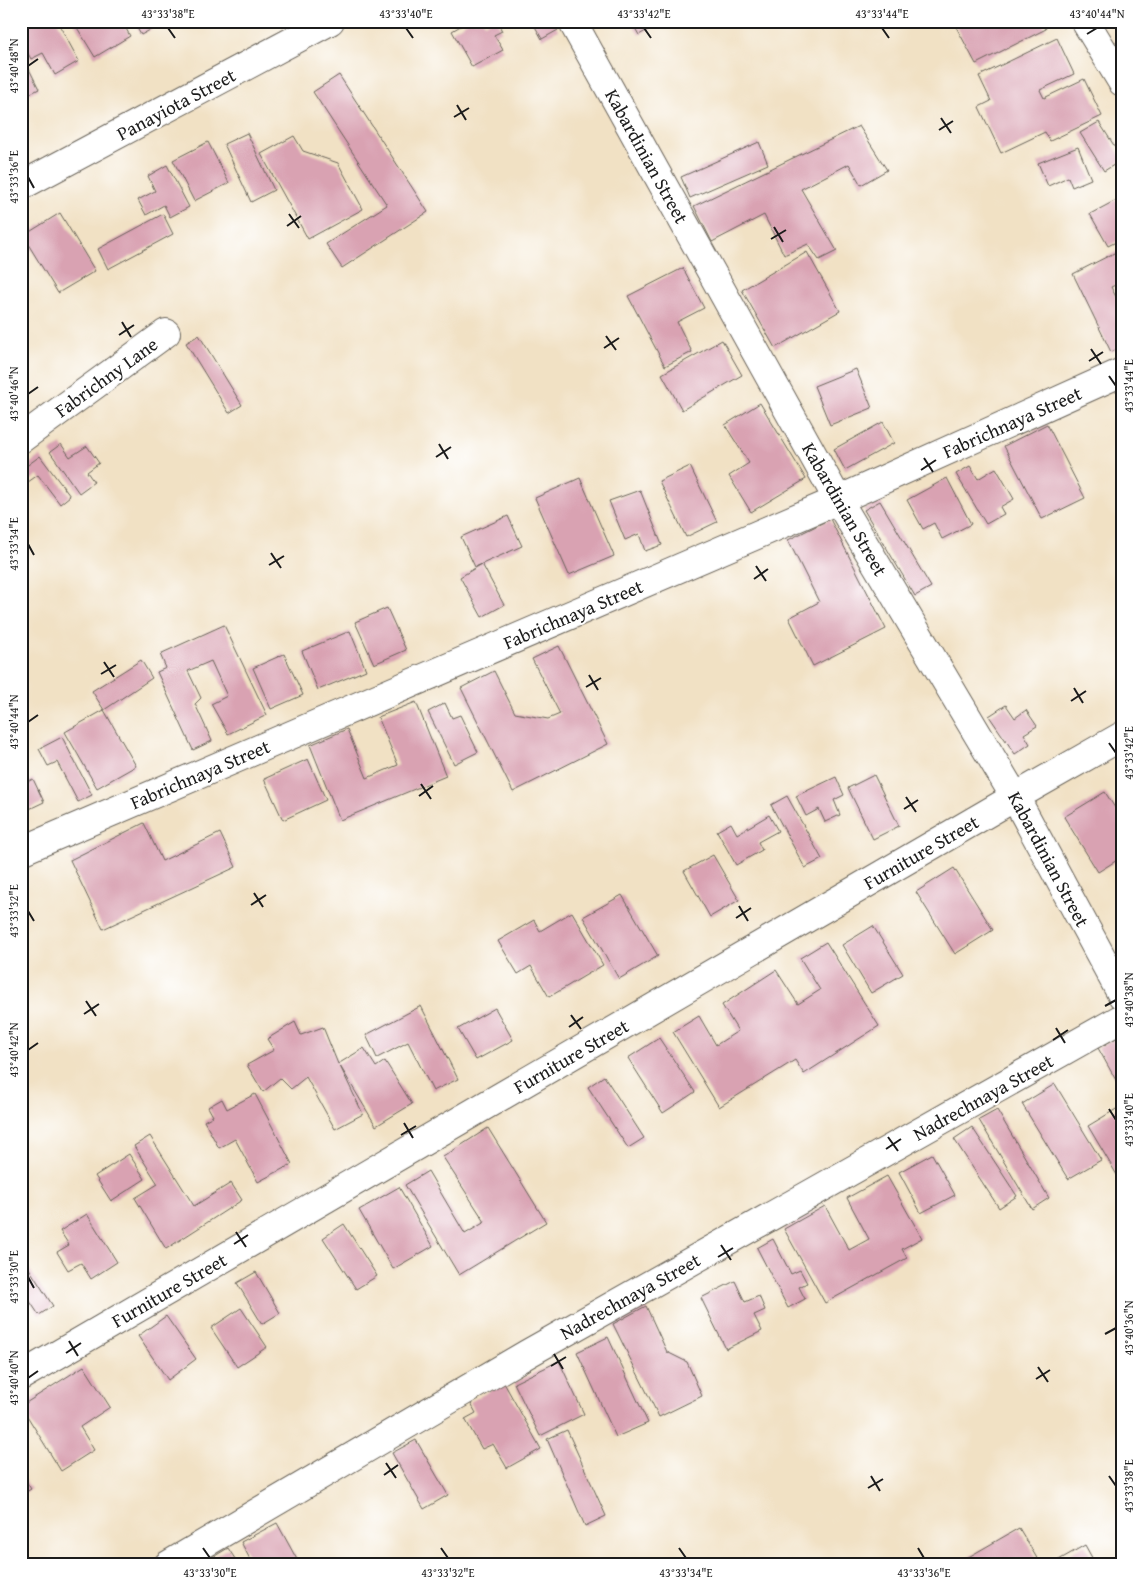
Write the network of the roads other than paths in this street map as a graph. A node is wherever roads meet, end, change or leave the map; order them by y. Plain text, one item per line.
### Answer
1 (330, 21) edge
2 (572, 21) edge
3 (1085, 21) edge
4 (1122, 82) edge
5 (21, 186) edge
6 (166, 333) dead end
7 (1122, 372) edge
8 (21, 439) edge
9 (838, 500) junction
10 (1122, 736) edge
11 (1015, 797) junction
12 (21, 851) edge
13 (1122, 995) edge
14 (1122, 1018) edge
15 (21, 1376) edge
16 (168, 1565) edge

1 - 5 street, Panayiota Street
2 - 9 street, Kabardinian Street
3 - 4 street
6 - 8 street, Fabrichny Lane
7 - 9 street, Fabrichnaya Street
9 - 11 street, Kabardinian Street
9 - 12 street, Fabrichnaya Street
10 - 11 street, Furniture Street
11 - 13 street, Kabardinian Street
11 - 15 street, Furniture Street
14 - 16 street, Nadrechnaya Street

